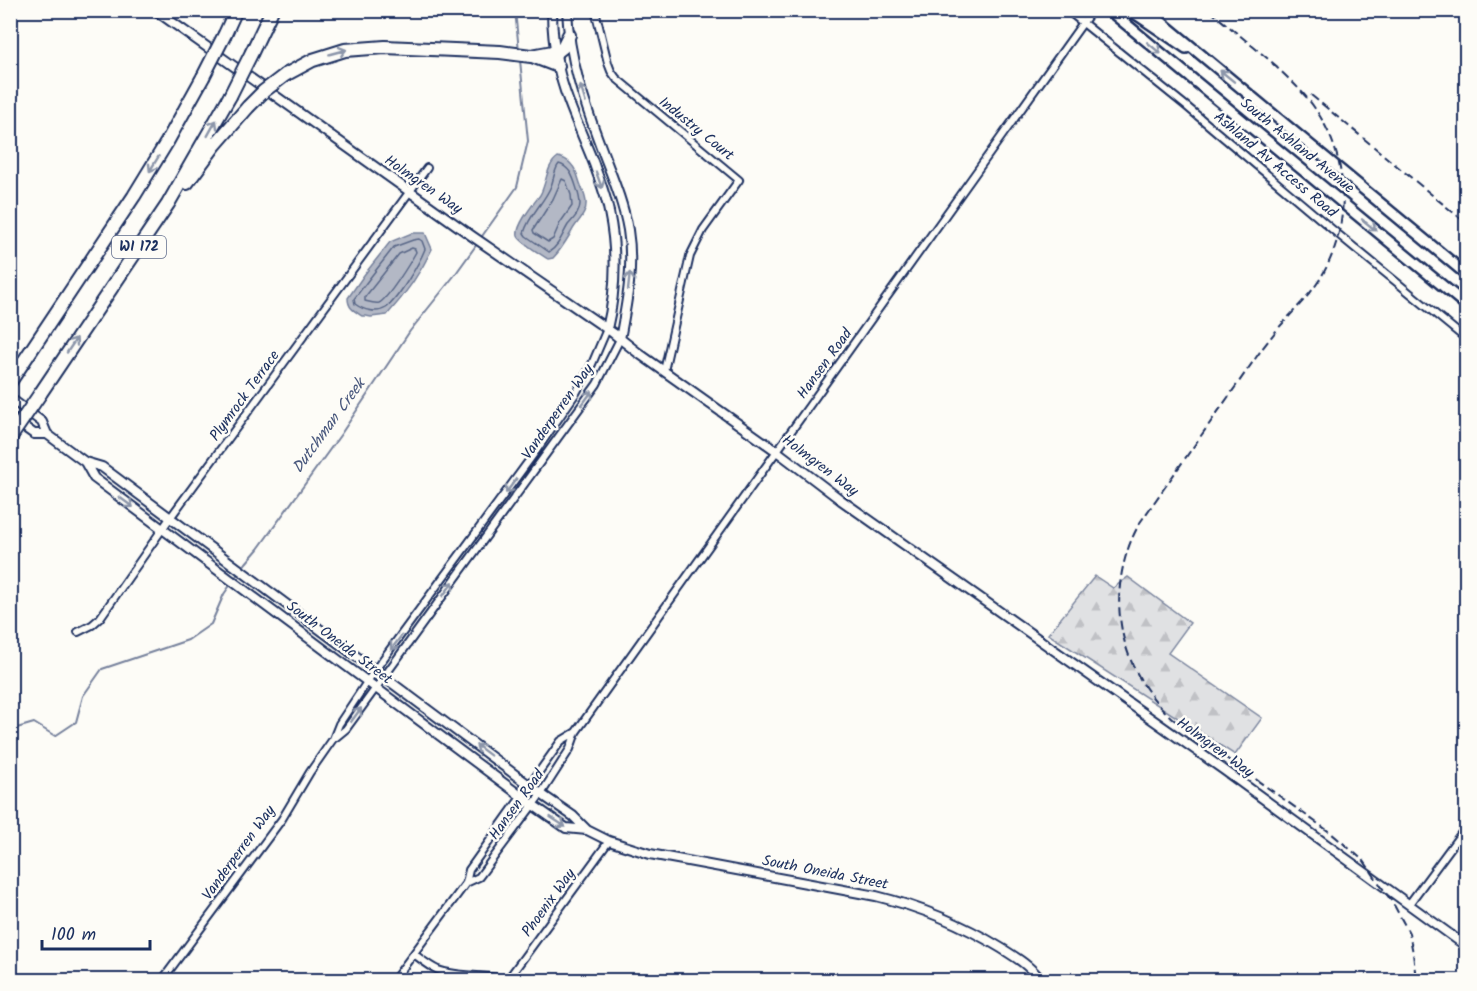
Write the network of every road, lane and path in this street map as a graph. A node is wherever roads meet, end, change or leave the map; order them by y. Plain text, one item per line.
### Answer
1 (155, 10) edge
2 (227, 10) edge
3 (236, 10) edge
4 (272, 10) edge
5 (552, 10) edge
6 (567, 10) edge
7 (595, 10) edge
8 (1067, 10) edge
9 (1092, 10) edge
10 (1109, 10) edge
11 (1130, 10) edge
12 (1147, 10) edge
13 (1083, 24) junction
14 (222, 31) junction
15 (569, 35) junction
16 (556, 52) junction
17 (1199, 53) junction
18 (531, 56) junction
19 (558, 66) junction
20 (427, 168) dead end
21 (410, 192) junction
22 (168, 204) junction
23 (1467, 273) edge
24 (1467, 305) edge
25 (607, 329) junction
26 (620, 339) junction
27 (1467, 339) edge
28 (664, 371) junction
29 (13, 378) edge
30 (10, 398) edge
31 (10, 417) edge
32 (47, 434) junction
33 (10, 438) edge
34 (778, 452) junction
35 (85, 462) junction
36 (170, 518) junction
37 (163, 529) junction
38 (78, 633) dead end
39 (375, 670) junction
40 (384, 676) junction
41 (368, 681) junction
42 (376, 687) junction
43 (576, 732) junction
44 (333, 739) junction
45 (529, 785) junction
46 (541, 794) junction
47 (522, 796) junction
48 (533, 805) junction
49 (1467, 827) edge
50 (587, 830) junction
51 (609, 841) junction
52 (466, 883) junction
53 (1409, 904) junction
54 (1467, 946) edge
55 (414, 954) junction
56 (163, 980) edge
57 (510, 980) edge
58 (1043, 980) edge
59 (394, 981) edge

1 - 21 street, Holmgren Way
2 - 14 highway
3 - 14 highway, WI 172
22 -> 4 highway, WI 172, bridge
5 - 16 street, Vanderperren Way
6 - 15 street, Vanderperren Way
7 - 28 street, Industry Court
8 - 13 street, Ashland Av Access Road
9 - 13 street, Hansen Road
10 -> 24 main road, South Ashland Avenue
11 - 17 main road
12 - 17 main road, South Ashland Avenue
13 - 27 street, Ashland Av Access Road
13 - 34 street, Hansen Road
14 -> 29 highway, WI 172, bridge
15 - 16 highway
26 -> 15 street, Vanderperren Way
16 - 18 highway
16 - 19 street, Vanderperren Way
23 -> 17 main road, South Ashland Avenue
18 - 19 highway
22 -> 18 highway, bridge
19 -> 25 street, Vanderperren Way
20 - 21 street, Plymrock Terrace
21 - 25 street, Holmgren Way
21 - 36 street, Plymrock Terrace
33 -> 22 highway, WI 172, bridge
25 - 26 street, Holmgren Way
25 -> 39 street, Vanderperren Way
26 - 28 street, Holmgren Way
40 -> 26 street, Vanderperren Way
28 - 34 street, Holmgren Way
30 - 32 street, South Oneida Street
31 - 32 street, South Oneida Street
32 - 35 street, South Oneida Street
34 - 43 street, Hansen Road
34 - 53 street, Holmgren Way
35 - 36 street, South Oneida Street
35 -> 37 street, South Oneida Street
36 - 37 street, Plymrock Terrace
36 - 39 street, South Oneida Street
37 - 38 street, Plymrock Terrace
37 - 41 street, South Oneida Street
39 - 40 street, South Oneida Street
39 - 41 street, Vanderperren Way
40 - 42 street, Vanderperren Way
45 -> 40 street, South Oneida Street
41 - 42 street, South Oneida Street
41 - 44 street, Vanderperren Way
44 -> 42 street, Vanderperren Way
42 - 47 street, South Oneida Street
43 - 45 street, Hansen Road
43 - 46 street, Hansen Road
44 - 56 street, Vanderperren Way
45 - 46 street, South Oneida Street
45 - 47 street, Hansen Road
46 - 48 street, Hansen Road
46 - 50 street, South Oneida Street
47 - 48 street, South Oneida Street
47 - 52 street, Hansen Road
48 -> 50 street, South Oneida Street
48 - 52 street, Hansen Road
49 - 53 street
50 - 51 street, South Oneida Street
51 - 57 street, Phoenix Way
51 - 58 street, South Oneida Street
52 - 55 street, Hansen Road
53 - 54 street, Holmgren Way
55 - 57 street
55 - 59 street, Hansen Road

